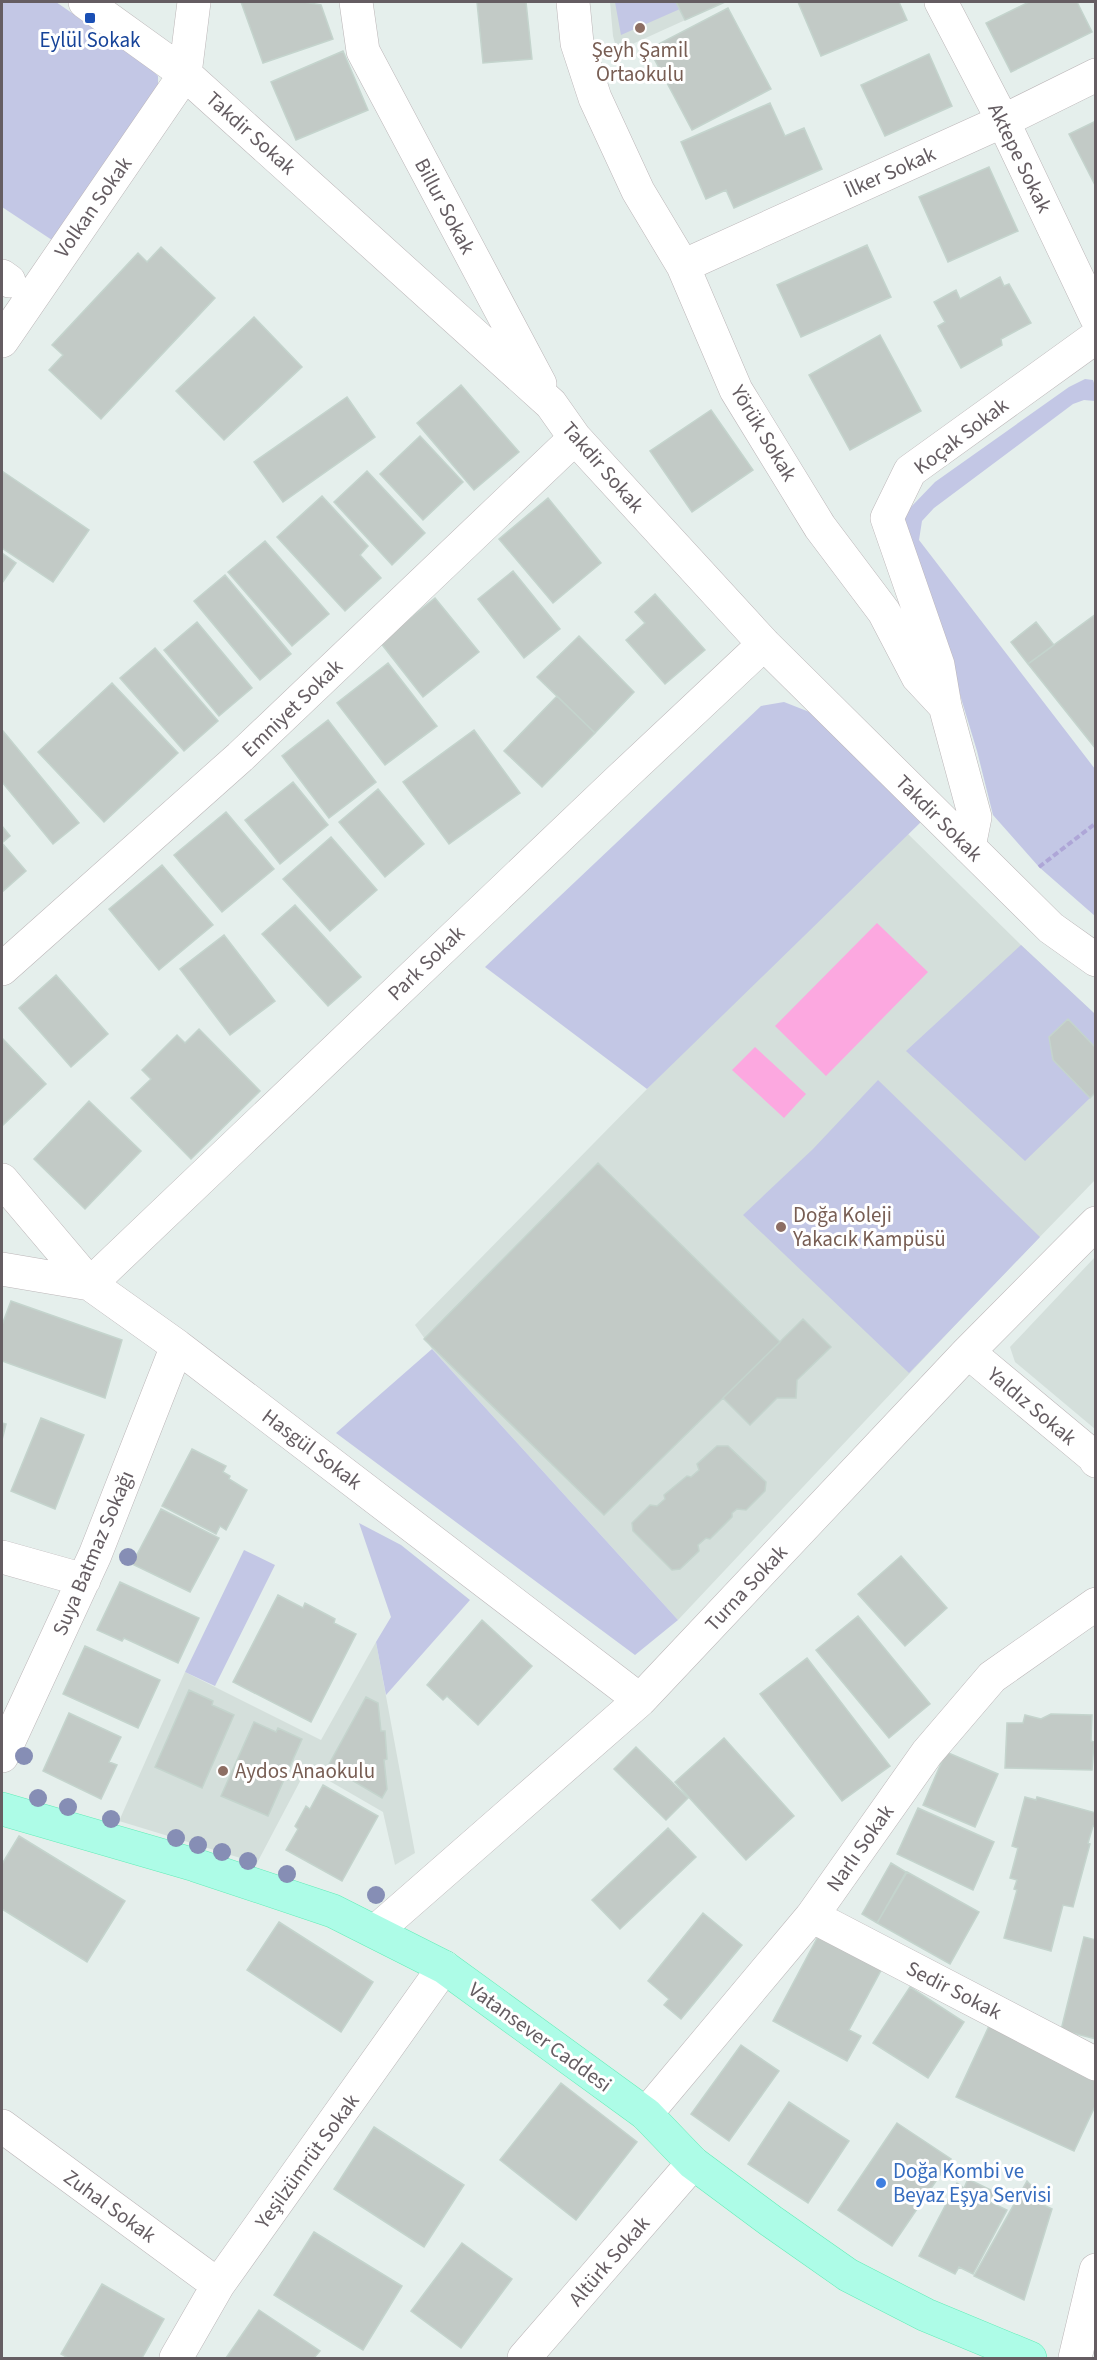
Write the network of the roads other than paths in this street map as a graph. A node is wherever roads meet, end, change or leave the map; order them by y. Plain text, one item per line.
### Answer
1 (85, 2) edge
2 (194, 2) edge
3 (356, 2) edge
4 (573, 2) edge
5 (941, 2) edge
6 (185, 74) junction
7 (1095, 75) edge
8 (1003, 121) junction
9 (682, 266) junction
10 (1095, 317) edge
11 (1095, 337) edge
12 (2, 341) edge
13 (551, 404) junction
14 (575, 438) junction
15 (764, 644) junction
16 (945, 706) junction
17 (969, 848) junction
18 (1095, 960) edge
19 (2, 969) edge
20 (2, 1180) edge
21 (1095, 1223) edge
22 (2, 1269) edge
23 (90, 1284) junction
24 (177, 1346) junction
25 (968, 1352) junction
26 (1095, 1461) edge
27 (2, 1557) edge
28 (84, 1580) junction
29 (1095, 1604) edge
30 (640, 1700) junction
31 (2, 1756) edge
32 (2, 1809) edge
33 (812, 1916) junction
34 (376, 1931) junction
35 (444, 1967) junction
36 (1095, 2064) edge
37 (646, 2114) junction
38 (2, 2126) edge
39 (693, 2163) junction
40 (1095, 2270) edge
41 (218, 2285) junction
42 (177, 2358) edge
43 (524, 2358) edge
44 (1030, 2358) edge
45 (1075, 2358) edge

1 - 6 street, Takdir Sokak
2 - 6 street
3 - 13 street, Billur Sokak
4 - 9 street, Yörük Sokak
5 - 8 street, Aktepe Sokak
6 - 12 street, Volkan Sokak
6 - 13 street, Takdir Sokak
7 - 8 street, İlker Sokak
8 - 9 street, İlker Sokak
8 - 10 street, Aktepe Sokak
9 - 16 street, Yörük Sokak
11 - 16 street, Koçak Sokak
13 - 14 street, Takdir Sokak
14 - 15 street, Takdir Sokak
14 - 19 street, Emniyet Sokak
15 - 17 street, Takdir Sokak
15 - 23 street, Park Sokak
16 - 17 street, Yörük Sokak
17 - 18 street, Takdir Sokak
20 - 23 street, Hasgül Sokak
21 - 25 street, Turna Sokak
22 - 23 street
23 - 24 street, Hasgül Sokak
24 - 28 street, Suya Batmaz Sokağı
24 - 30 street, Hasgül Sokak
25 - 26 street, Yaldız Sokak
25 - 30 street, Turna Sokak
27 - 28 street
28 - 31 street, Suya Batmaz Sokağı
29 - 33 street, Narlı Sokak
30 - 34 street, Turna Sokak
32 - 34 main road, Vatansever Caddesi
33 - 36 street, Sedir Sokak
33 - 37 street, Narlı Sokak
34 - 35 main road, Vatansever Caddesi
35 - 37 main road, Vatansever Caddesi
35 - 41 street, Yeşilzümrüt Sokak
37 - 39 main road, Vatansever Caddesi
38 - 41 street, Zuhal Sokak
39 - 43 street, Altürk Sokak
39 - 44 main road, Vatansever Caddesi
40 - 45 street
41 - 42 street, Yeşilzümrüt Sokak

